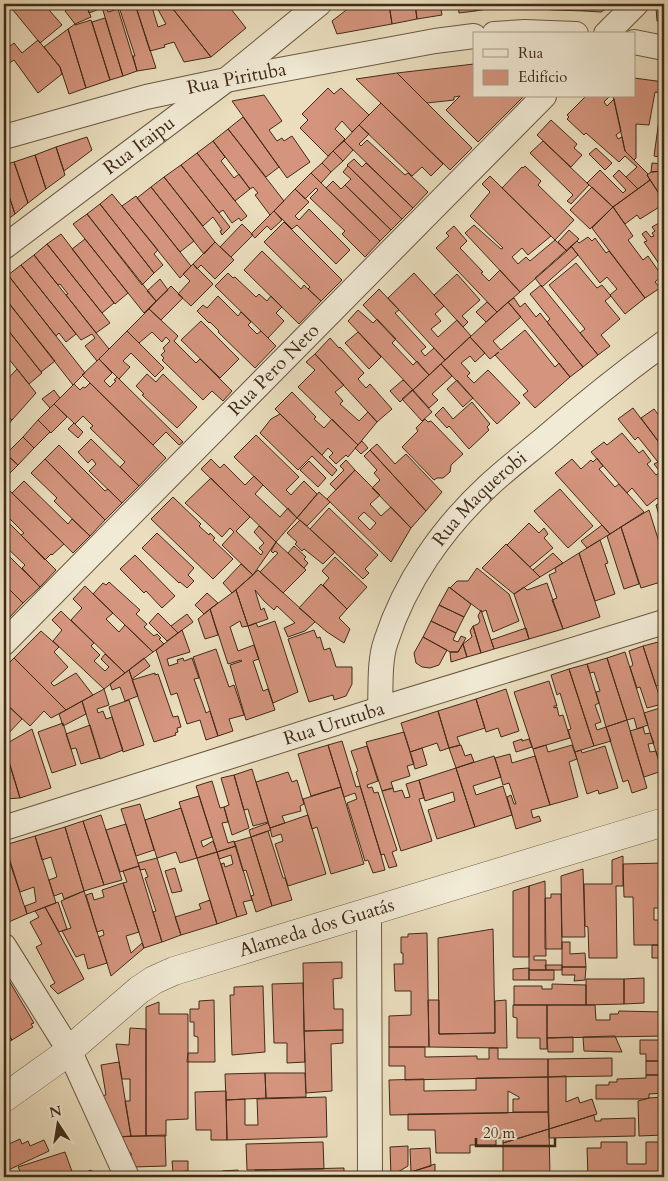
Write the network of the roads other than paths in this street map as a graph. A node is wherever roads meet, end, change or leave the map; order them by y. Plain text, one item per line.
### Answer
1 (319, 4) edge
2 (636, 4) edge
3 (608, 32) edge
4 (473, 36) edge
5 (636, 42) edge
6 (664, 48) edge
7 (226, 80) junction
8 (542, 98) edge
9 (4, 137) edge
10 (4, 247) edge
11 (664, 343) edge
12 (664, 622) edge
13 (4, 643) edge
14 (380, 709) junction
15 (664, 822) edge
16 (4, 828) edge
17 (369, 912) junction
18 (4, 946) edge
19 (69, 1050) junction
20 (4, 1098) edge
21 (127, 1177) edge
22 (370, 1177) edge

1 - 7 street, Rua Itaipu
2 - 3 street
4 - 7 street, Rua Pirituba
5 - 6 street
7 - 9 street, Rua Pirituba
7 - 10 street, Rua Itaipu
8 - 13 street, Rua Pero Neto
11 - 14 street, Rua Maquerobi
12 - 14 street, Rua Urutuba
14 - 16 street, Rua Urutuba
15 - 17 street, Alameda dos Guatás
17 - 19 street, Alameda dos Guatás
17 - 22 street
18 - 19 street
19 - 20 street, Alameda dos Guatás
19 - 21 street

